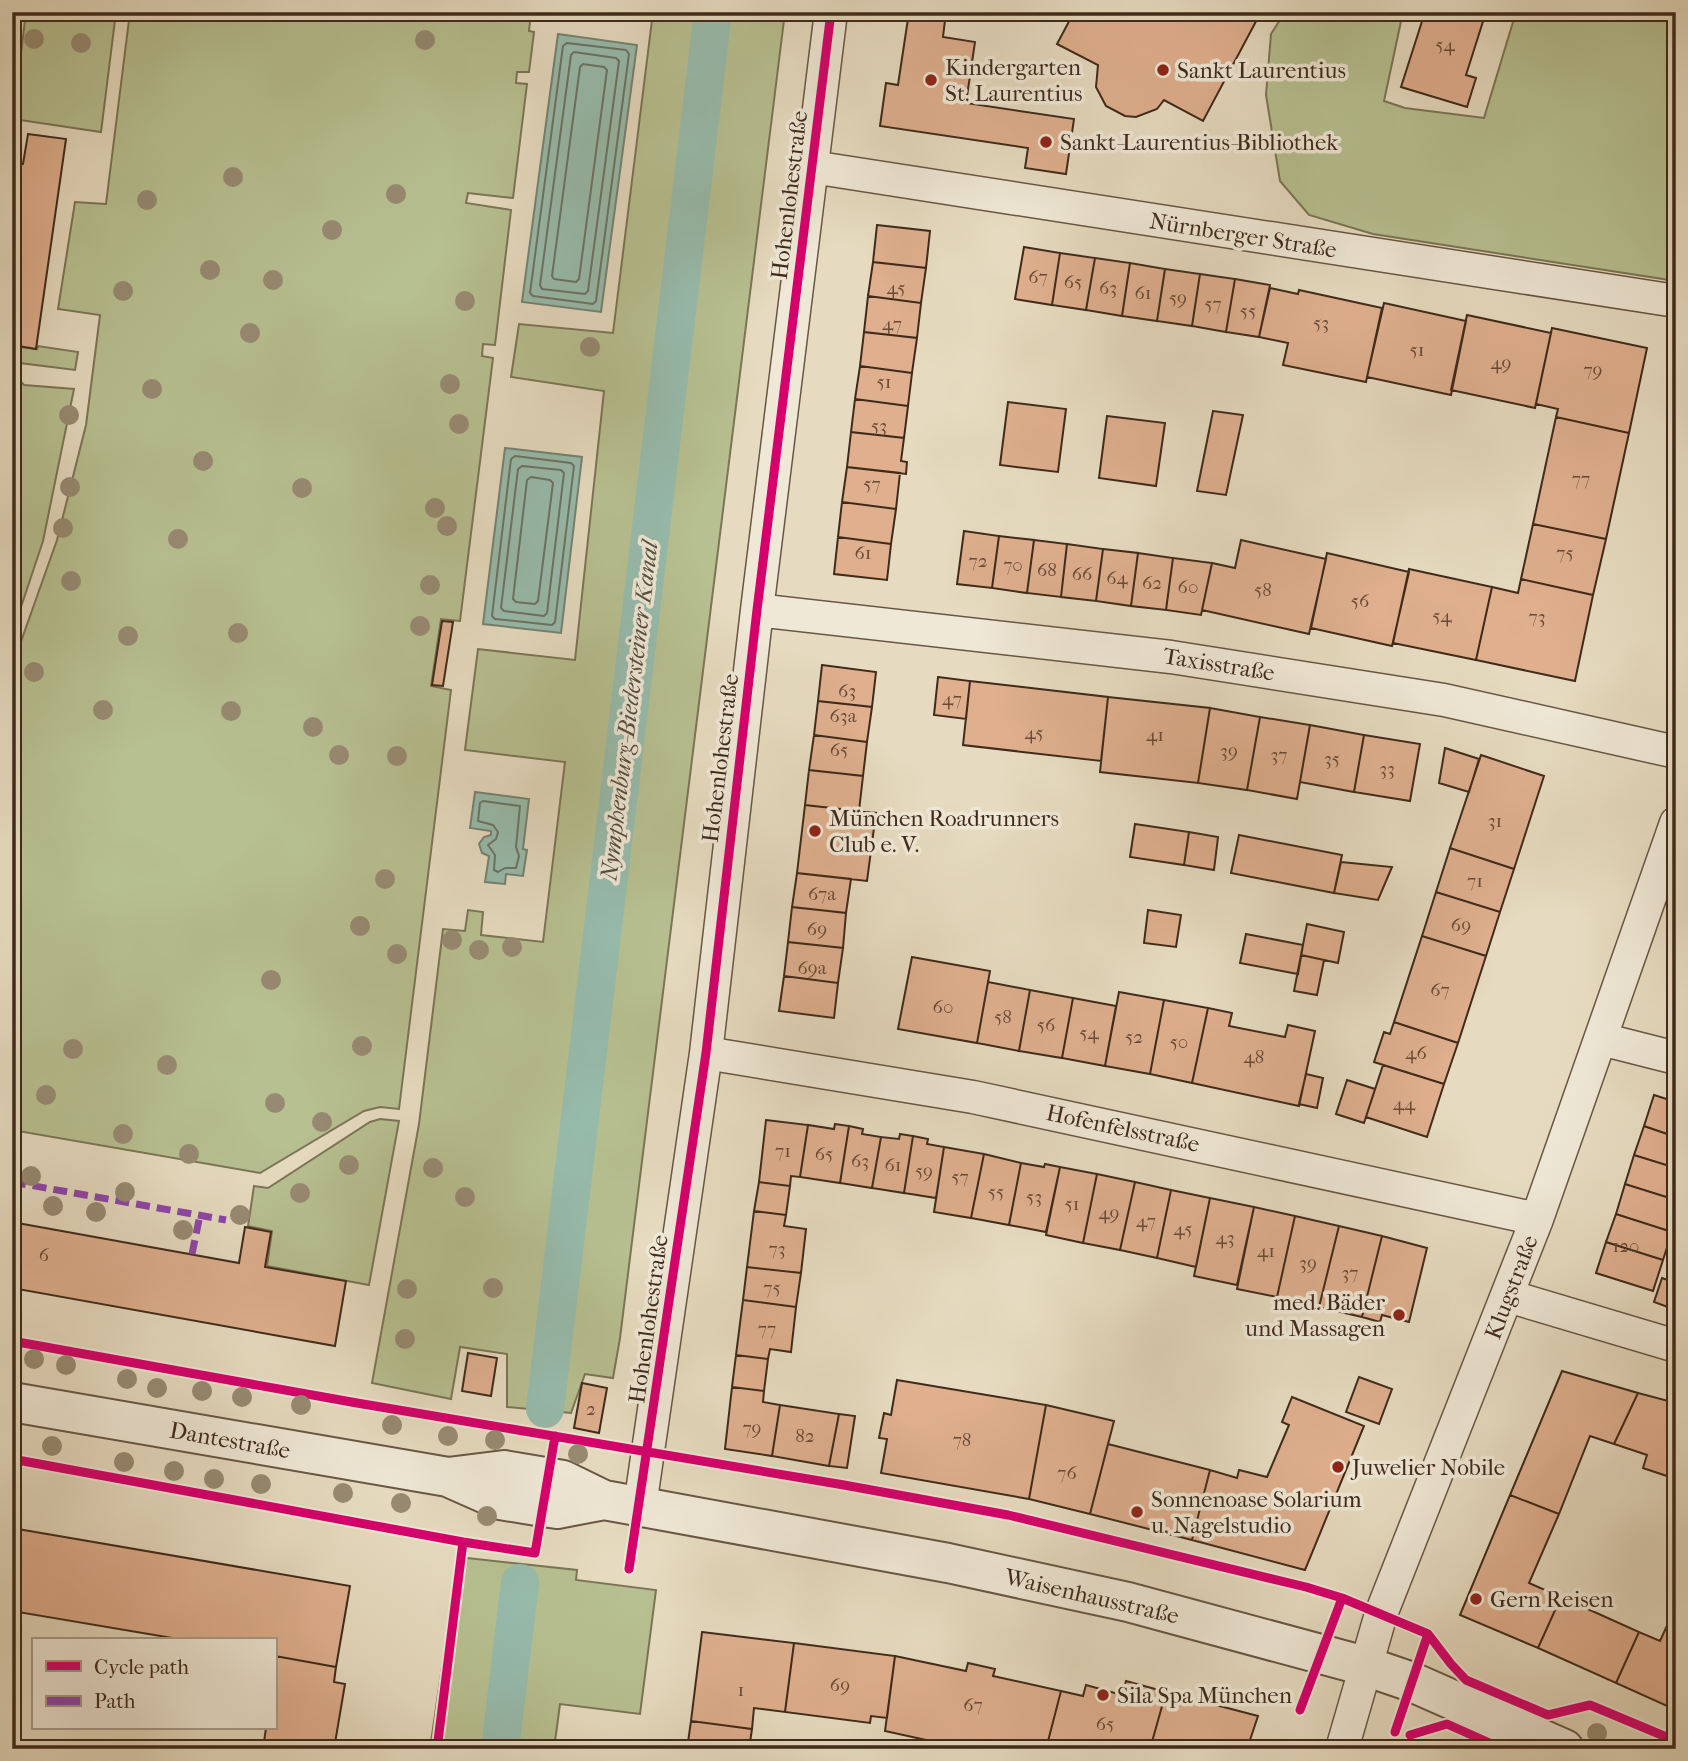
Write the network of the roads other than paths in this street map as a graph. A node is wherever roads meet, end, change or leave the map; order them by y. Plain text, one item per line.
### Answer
1 (831, 12) edge
2 (811, 167) junction
3 (1676, 302) edge
4 (757, 610) junction
5 (1676, 752) edge
6 (1676, 822) edge
7 (1601, 1039) junction
8 (706, 1053) junction
9 (1676, 1058) edge
10 (1537, 1219) junction
11 (1508, 1296) junction
12 (1676, 1346) edge
13 (12, 1402) edge
14 (622, 1503) junction
15 (1366, 1666) junction
16 (1342, 1749) edge
17 (1564, 1749) edge

1 - 2 street, Hohenlohestraße
2 - 3 street, Nürnberger Straße
2 - 4 street, Hohenlohestraße
4 - 5 street, Taxisstraße
4 - 8 street, Hohenlohestraße
6 - 7 street, Klugstraße
7 - 9 street
7 - 10 street, Klugstraße
8 - 10 street, Hofenfelsstraße
8 - 14 street, Hohenlohestraße
10 - 11 street, Klugstraße
11 - 12 street
11 - 15 street, Klugstraße
13 - 14 street, Dantestraße
14 - 15 street, Waisenhausstraße
15 - 16 street, Klugstraße
15 - 17 street, Waisenhausstraße

